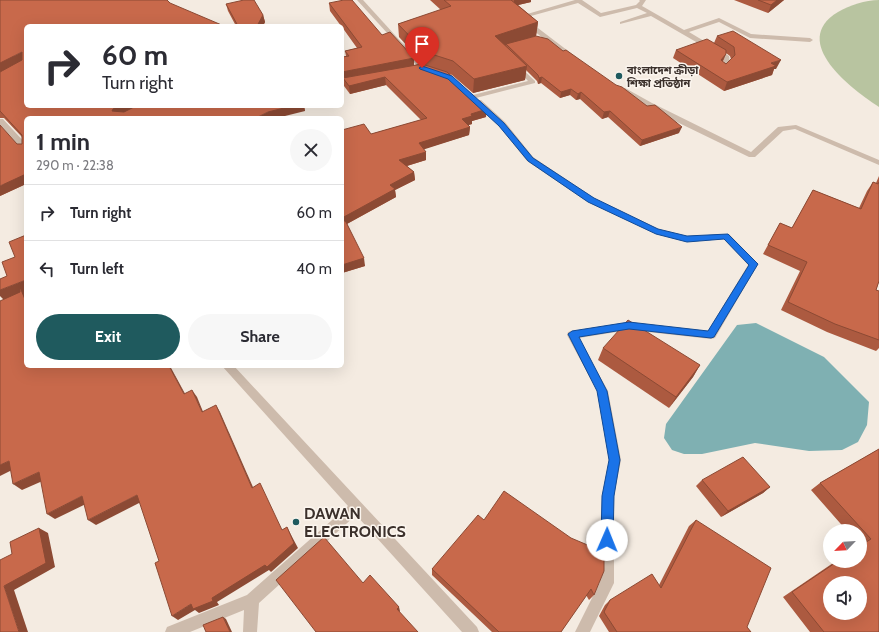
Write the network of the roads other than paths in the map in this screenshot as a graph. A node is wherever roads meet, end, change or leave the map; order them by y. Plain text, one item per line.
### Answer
1 (360, 0) edge
2 (578, 0) edge
3 (642, 0) edge
4 (638, 6) junction
5 (651, 14) junction
6 (622, 23) dead end
7 (684, 32) junction
8 (535, 39) edge
9 (810, 40) dead end
10 (552, 42) junction
11 (508, 58) edge
12 (583, 65) edge
13 (422, 69) edge
14 (722, 69) edge
15 (616, 85) edge
16 (461, 87) edge
17 (472, 97) junction
18 (0, 121) edge
19 (24, 147) edge
20 (879, 163) edge
21 (230, 368) edge
22 (357, 506) junction
23 (252, 600) junction
24 (172, 632) edge
25 (250, 632) edge
26 (472, 632) edge
27 (582, 632) edge

1 - 13 street
2 - 4 street
2 - 10 street
3 - 4 street
4 - 5 street
5 - 6 street
5 - 7 street
7 - 9 street
7 - 14 street
8 - 10 street
10 - 12 street
11 - 17 street
15 - 20 street
16 - 17 street
17 - 27 street
18 - 19 street
21 - 22 street
22 - 23 street
22 - 26 street
23 - 24 street
23 - 25 street

